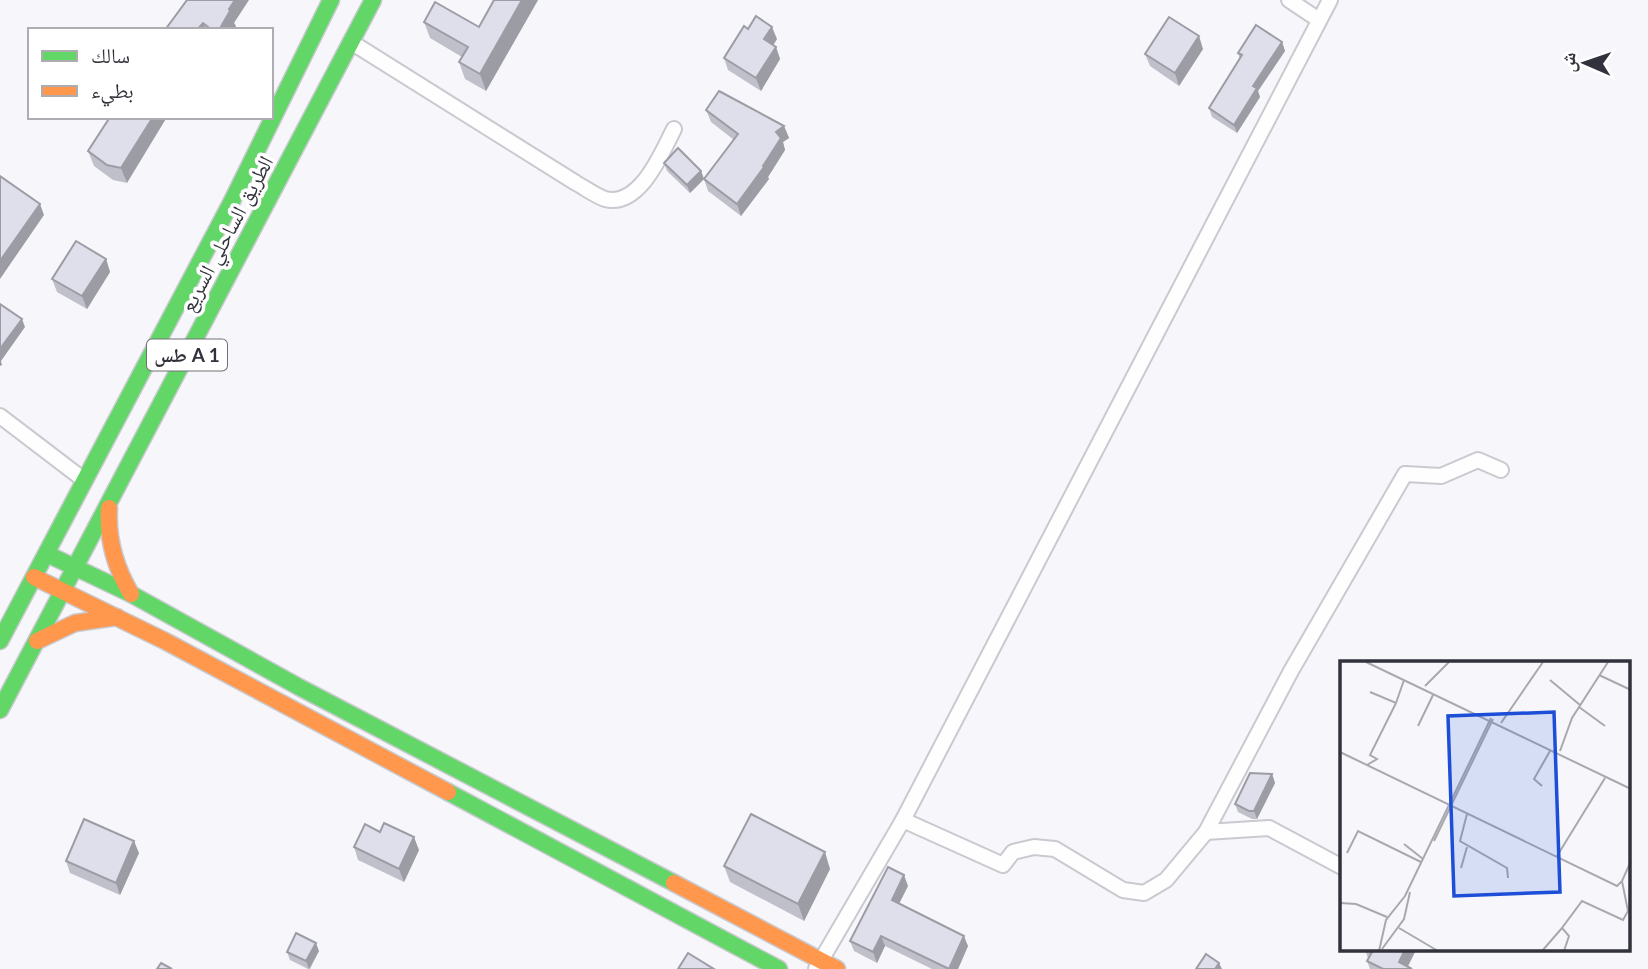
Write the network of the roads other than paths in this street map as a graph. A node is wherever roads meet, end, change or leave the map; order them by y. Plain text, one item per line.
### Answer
1 (331, 0) edge
2 (373, 0) edge
3 (1289, 0) edge
4 (1330, 0) edge
5 (1319, 20) junction
6 (351, 42) junction
7 (273, 118) edge
8 (272, 119) edge
9 (674, 129) dead end
10 (0, 416) edge
11 (1501, 470) dead end
12 (84, 480) junction
13 (109, 503) junction
14 (47, 554) junction
15 (75, 567) junction
16 (34, 577) junction
17 (63, 591) junction
18 (131, 594) junction
19 (117, 617) junction
20 (0, 641) edge
21 (37, 641) junction
22 (299, 687) junction
23 (286, 705) junction
24 (0, 710) edge
25 (903, 820) junction
26 (1206, 832) junction
27 (1340, 866) edge
28 (662, 877) junction
29 (652, 901) junction
30 (818, 964) edge
31 (779, 969) edge
32 (837, 969) edge

1 - 7 main road, الطريق الساحلي السريع / طس A 1
2 - 6 main road, الطريق الساحلي السريع / طس A 1
3 - 5 street
4 - 5 street
5 - 25 street
6 - 9 street
6 - 13 main road, الطريق الساحلي السريع / طس A 1
8 - 12 main road, الطريق الساحلي السريع / طس A 1
10 - 12 street
11 - 26 street
12 - 14 main road, الطريق الساحلي السريع / طس A 1
13 - 15 main road, الطريق الساحلي السريع / طس A 1
13 - 18 main road
14 - 15 main road
14 - 16 main road, الطريق الساحلي السريع / طس A 1
15 - 17 main road, الطريق الساحلي السريع / طس A 1
15 - 18 main road
16 - 17 main road
16 - 20 main road, الطريق الساحلي السريع / طس A 1
17 - 19 main road
17 - 21 main road, الطريق الساحلي السريع / طس A 1
18 - 22 main road
19 - 21 main road
19 - 23 main road
21 - 24 main road, الطريق الساحلي السريع / طس A 1
22 - 23 main road
22 - 28 main road
23 - 29 main road
25 - 26 street
25 - 30 street
26 - 27 street
28 - 29 main road
28 - 30 main road
29 - 31 main road
30 - 32 main road

